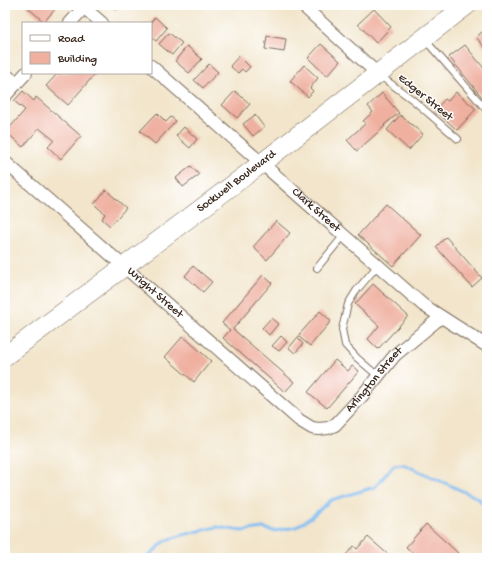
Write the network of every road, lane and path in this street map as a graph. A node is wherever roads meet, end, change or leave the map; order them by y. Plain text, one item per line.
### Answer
1 (302, 5) edge
2 (467, 5) edge
3 (84, 6) edge
4 (71, 22) edge
5 (101, 22) edge
6 (424, 38) junction
7 (152, 67) edge
8 (5, 70) edge
9 (378, 74) junction
10 (22, 77) edge
11 (5, 96) edge
12 (484, 107) dead end
13 (458, 138) dead end
14 (5, 162) edge
15 (262, 163) junction
16 (344, 235) junction
17 (378, 265) junction
18 (124, 267) junction
19 (317, 268) dead end
20 (441, 317) junction
21 (487, 346) edge
22 (5, 356) edge
23 (378, 376) junction
24 (305, 424) joint

1 - 9 street
2 - 6 main road, Sockwell Boulevard
3 - 4 street
3 - 5 street
6 - 9 main road, Sockwell Boulevard
6 - 12 lane
7 - 15 street, Clark Street
8 - 10 lane
9 - 13 lane, Edger Street
9 - 15 main road, Sockwell Boulevard
10 - 11 street
14 - 18 street, Wright Street
15 - 16 street, Clark Street
15 - 18 main road, Sockwell Boulevard
16 - 17 street, Clark Street
16 - 19 lane
17 - 20 street, Clark Street
17 - 23 lane
18 - 22 main road, Sockwell Boulevard
18 - 24 street, Wright Street
20 - 21 street, Clark Street
20 - 23 street, Arlington Street
23 - 24 street, Arlington Street

